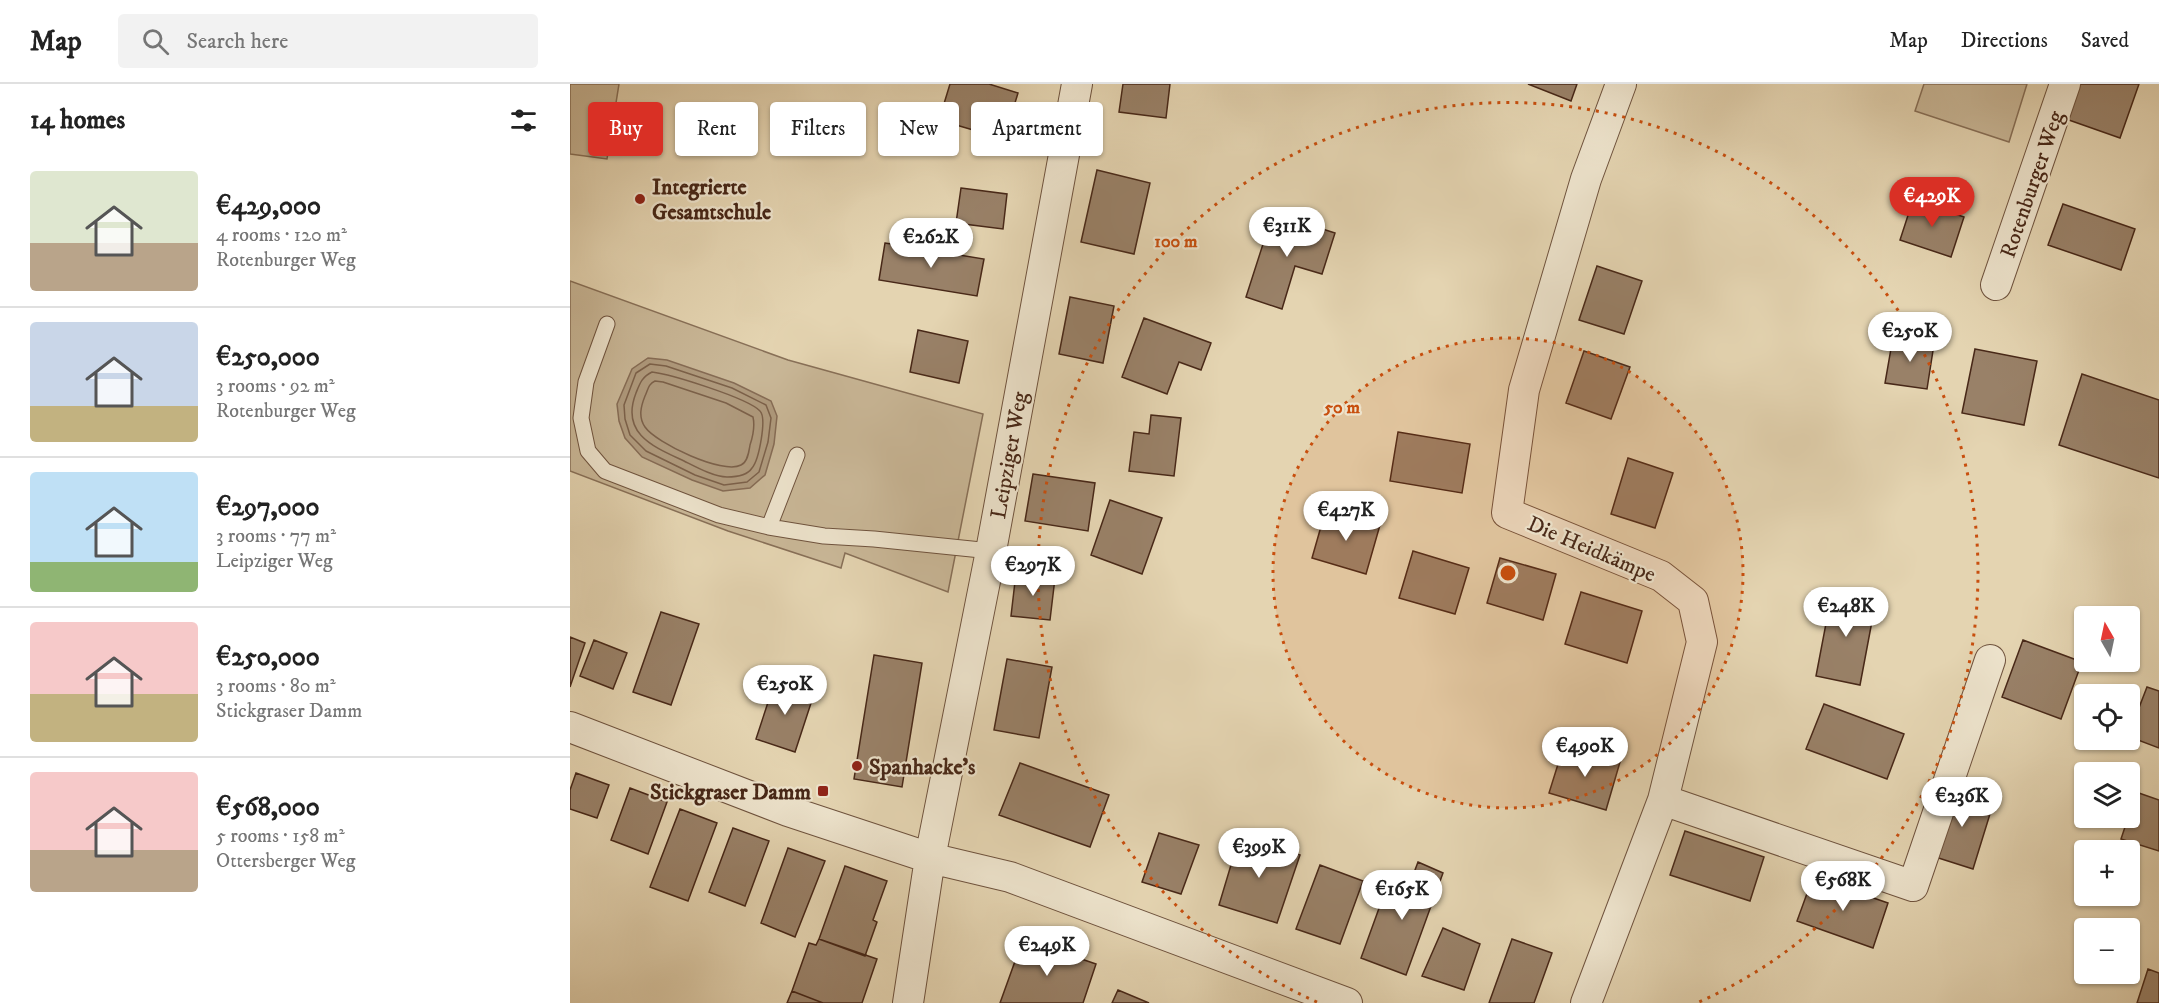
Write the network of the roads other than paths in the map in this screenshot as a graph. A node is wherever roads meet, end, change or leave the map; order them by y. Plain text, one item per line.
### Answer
1 (1077, 84) edge
2 (1621, 84) edge
3 (2065, 84) edge
4 (1996, 285) dead end
5 (607, 324) dead end
6 (797, 455) dead end
7 (770, 526) junction
8 (991, 551) junction
9 (1990, 660) dead end
10 (570, 727) edge
11 (1663, 800) junction
12 (930, 858) junction
13 (909, 1003) edge
14 (1347, 1003) edge
15 (1586, 1003) edge

1 - 8 street, Leipziger Weg
2 - 11 street, Die Heidkämpe
3 - 4 street, Rotenburger Weg
5 - 7 lane
6 - 7 lane
7 - 8 lane
8 - 12 street, Leipziger Weg
9 - 11 street
10 - 12 street
11 - 15 street, Die Heidkämpe
12 - 13 street, Leipziger Weg
12 - 14 street

